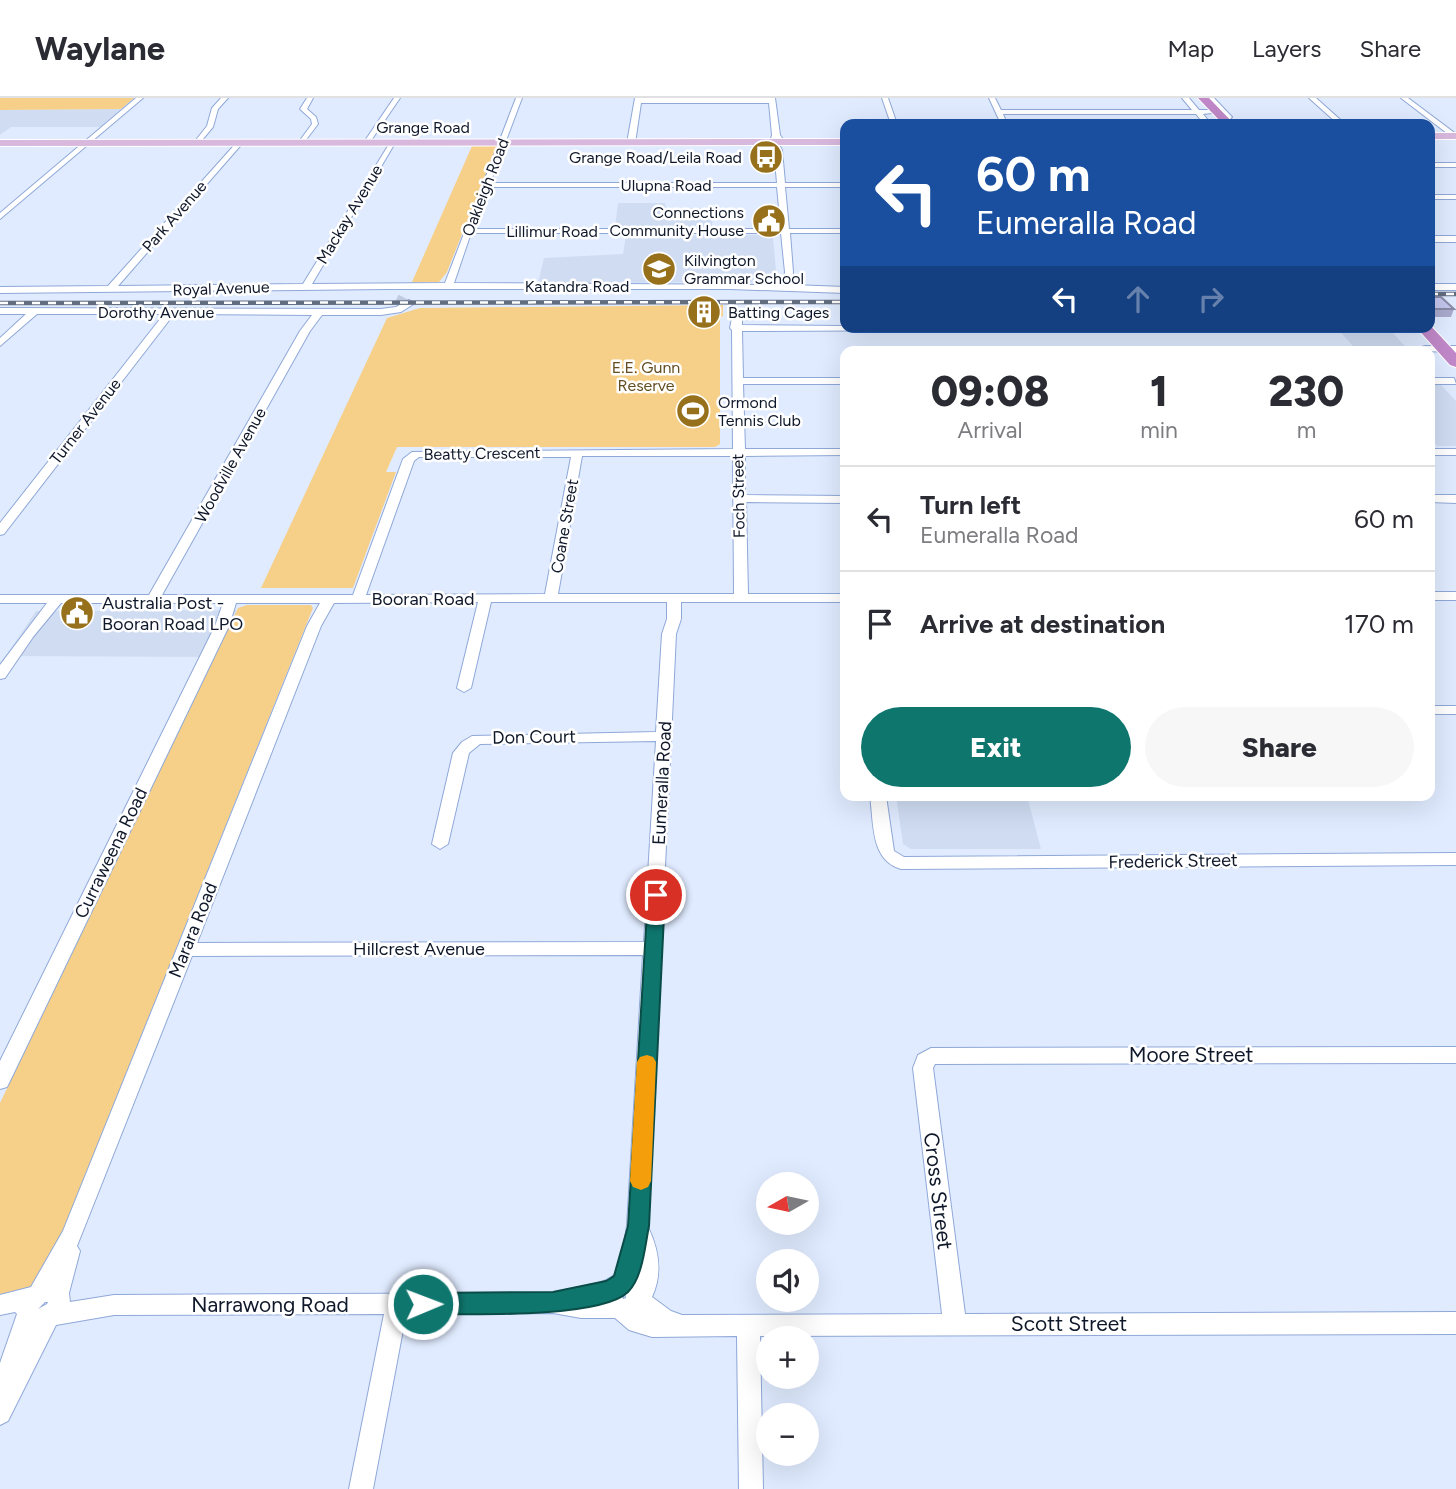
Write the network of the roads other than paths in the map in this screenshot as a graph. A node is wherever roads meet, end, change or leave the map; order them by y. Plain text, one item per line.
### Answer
1 (140, 98) edge
2 (225, 98) edge
3 (310, 98) edge
4 (397, 98) edge
5 (519, 98) edge
6 (885, 98) edge
7 (992, 98) edge
8 (1185, 98) edge
9 (1192, 98) edge
10 (1203, 98) edge
11 (1210, 98) edge
12 (1312, 98) edge
13 (1404, 98) edge
14 (638, 100) edge
15 (772, 100) edge
16 (998, 112) junction
17 (1215, 118) edge
18 (892, 119) edge
19 (1002, 119) edge
20 (1336, 119) edge
21 (1433, 119) edge
22 (1435, 120) edge
23 (1455, 135) edge
24 (1435, 136) edge
25 (369, 140) junction
26 (777, 142) junction
27 (840, 142) edge
28 (0, 143) edge
29 (87, 143) junction
30 (195, 143) junction
31 (238, 143) junction
32 (302, 143) junction
33 (391, 143) junction
34 (503, 143) junction
35 (631, 143) junction
36 (1435, 165) edge
37 (1456, 165) edge
38 (487, 185) junction
39 (781, 185) junction
40 (840, 185) edge
41 (1435, 197) edge
42 (1456, 197) edge
43 (0, 217) edge
44 (785, 231) junction
45 (840, 231) edge
46 (468, 232) junction
47 (1435, 239) edge
48 (1456, 239) edge
49 (447, 283) junction
50 (306, 286) junction
51 (412, 286) junction
52 (1435, 287) edge
53 (791, 288) junction
54 (1456, 288) edge
55 (0, 290) edge
56 (110, 290) junction
57 (840, 290) edge
58 (737, 310) dead end
59 (0, 311) edge
60 (31, 311) junction
61 (171, 312) junction
62 (315, 312) junction
63 (736, 327) junction
64 (840, 327) edge
65 (1412, 333) edge
66 (0, 344) edge
67 (1429, 346) edge
68 (1436, 351) edge
69 (1456, 362) edge
70 (737, 381) junction
71 (840, 381) edge
72 (1435, 381) edge
73 (1455, 382) edge
74 (577, 452) junction
75 (738, 452) junction
76 (840, 452) edge
77 (1435, 452) edge
78 (1456, 452) edge
79 (738, 498) junction
80 (840, 499) edge
81 (1435, 499) edge
82 (1456, 499) edge
83 (0, 531) edge
84 (1435, 596) edge
85 (1456, 596) edge
86 (154, 598) junction
87 (741, 598) junction
88 (840, 598) edge
89 (0, 599) edge
90 (52, 599) junction
91 (235, 599) junction
92 (324, 599) junction
93 (358, 599) junction
94 (485, 599) junction
95 (551, 599) junction
96 (670, 599) junction
97 (0, 675) edge
98 (464, 688) dead end
99 (1435, 710) edge
100 (1456, 710) edge
101 (664, 736) junction
102 (879, 801) edge
103 (440, 844) dead end
104 (1456, 859) edge
105 (654, 948) junction
106 (185, 950) junction
107 (1456, 1055) edge
108 (926, 1059) joint
109 (0, 1081) edge
110 (624, 1298) junction
111 (397, 1304) junction
112 (0, 1306) edge
113 (43, 1306) junction
114 (1456, 1323) edge
115 (955, 1324) junction
116 (748, 1325) junction
117 (3, 1406) edge
118 (360, 1489) edge
119 (751, 1489) edge

1 - 29 street
2 - 30 street
3 - 32 street
4 - 25 street
5 - 34 street, Oakleigh Road
6 - 18 street
7 - 16 street
8 - 17 street
9 - 17 highway
10 - 17 highway
11 - 17 street
12 - 20 street
13 - 21 street
14 - 15 street
14 - 35 street
15 - 26 street
16 - 17 street
16 - 19 street
22 - 23 street
23 - 24 main road
25 - 32 main road, Grange Road
25 - 33 main road, Grange Road
26 - 27 main road, Grange Road
26 - 35 main road, Grange Road
26 - 39 street
28 - 29 main road, Grange Road
29 - 30 main road, Grange Road
29 - 43 street
30 - 31 main road, Grange Road
31 - 32 main road, Grange Road
31 - 56 street, Park Avenue
33 - 34 main road, Grange Road
33 - 50 street, Mackay Avenue
34 - 35 main road, Grange Road
34 - 38 street, Oakleigh Road
36 - 37 street
38 - 39 street, Ulupna Road
38 - 46 street, Oakleigh Road
39 - 40 street, Ulupna Road
39 - 44 street
41 - 42 street
44 - 45 street, Lillimur Road
44 - 46 street, Lillimur Road
44 - 53 street
46 - 49 street, Oakleigh Road
47 - 48 street
49 - 51 street, Royal Avenue
49 - 53 street, Katandra Road
50 - 51 street, Royal Avenue
50 - 56 street, Royal Avenue
51 - 62 street
52 - 54 street
53 - 57 street, Katandra Road
55 - 56 street, Royal Avenue
58 - 63 street, Foch Street
59 - 60 street, Dorothy Avenue
60 - 61 street, Dorothy Avenue
60 - 66 street
61 - 62 street, Dorothy Avenue
61 - 83 street, Turner Avenue
62 - 86 street, Woodville Avenue
63 - 64 street
63 - 70 street, Foch Street
65 - 67 highway
68 - 69 highway
68 - 73 highway
70 - 71 street
70 - 75 street, Foch Street
72 - 73 street
74 - 75 street, Beatty Crescent
74 - 93 street, Beatty Crescent
74 - 95 street, Coane Street
75 - 76 street, Beatty Crescent
75 - 79 street, Foch Street
77 - 78 street
79 - 80 street
79 - 87 street, Foch Street
81 - 82 street
84 - 85 street
86 - 90 street, Booran Road
86 - 91 street, Booran Road
87 - 88 street, Booran Road
87 - 96 street, Booran Road
89 - 90 street, Booran Road
90 - 97 street
91 - 92 street, Booran Road
91 - 109 street, Curraweena Road
92 - 93 street, Booran Road
92 - 106 street, Marara Road
93 - 94 street, Booran Road
94 - 95 street, Booran Road
94 - 98 street
95 - 96 street, Booran Road
96 - 101 street, Eumeralla Road
99 - 100 street
101 - 103 street, Don Court
101 - 105 street, Eumeralla Road
102 - 104 street, Frederick Street
105 - 106 street, Hillcrest Avenue
105 - 110 street, Eumeralla Road
106 - 113 street, Marara Road
107 - 108 street, Moore Street
108 - 115 street, Cross Street
110 - 111 street, Narrawong Road
110 - 116 street, Scott Street
111 - 113 street, Narrawong Road
111 - 118 street
112 - 113 street, Narrawong Road
113 - 117 street, Marara Road
114 - 115 street, Scott Street
115 - 116 street, Scott Street
116 - 119 street

